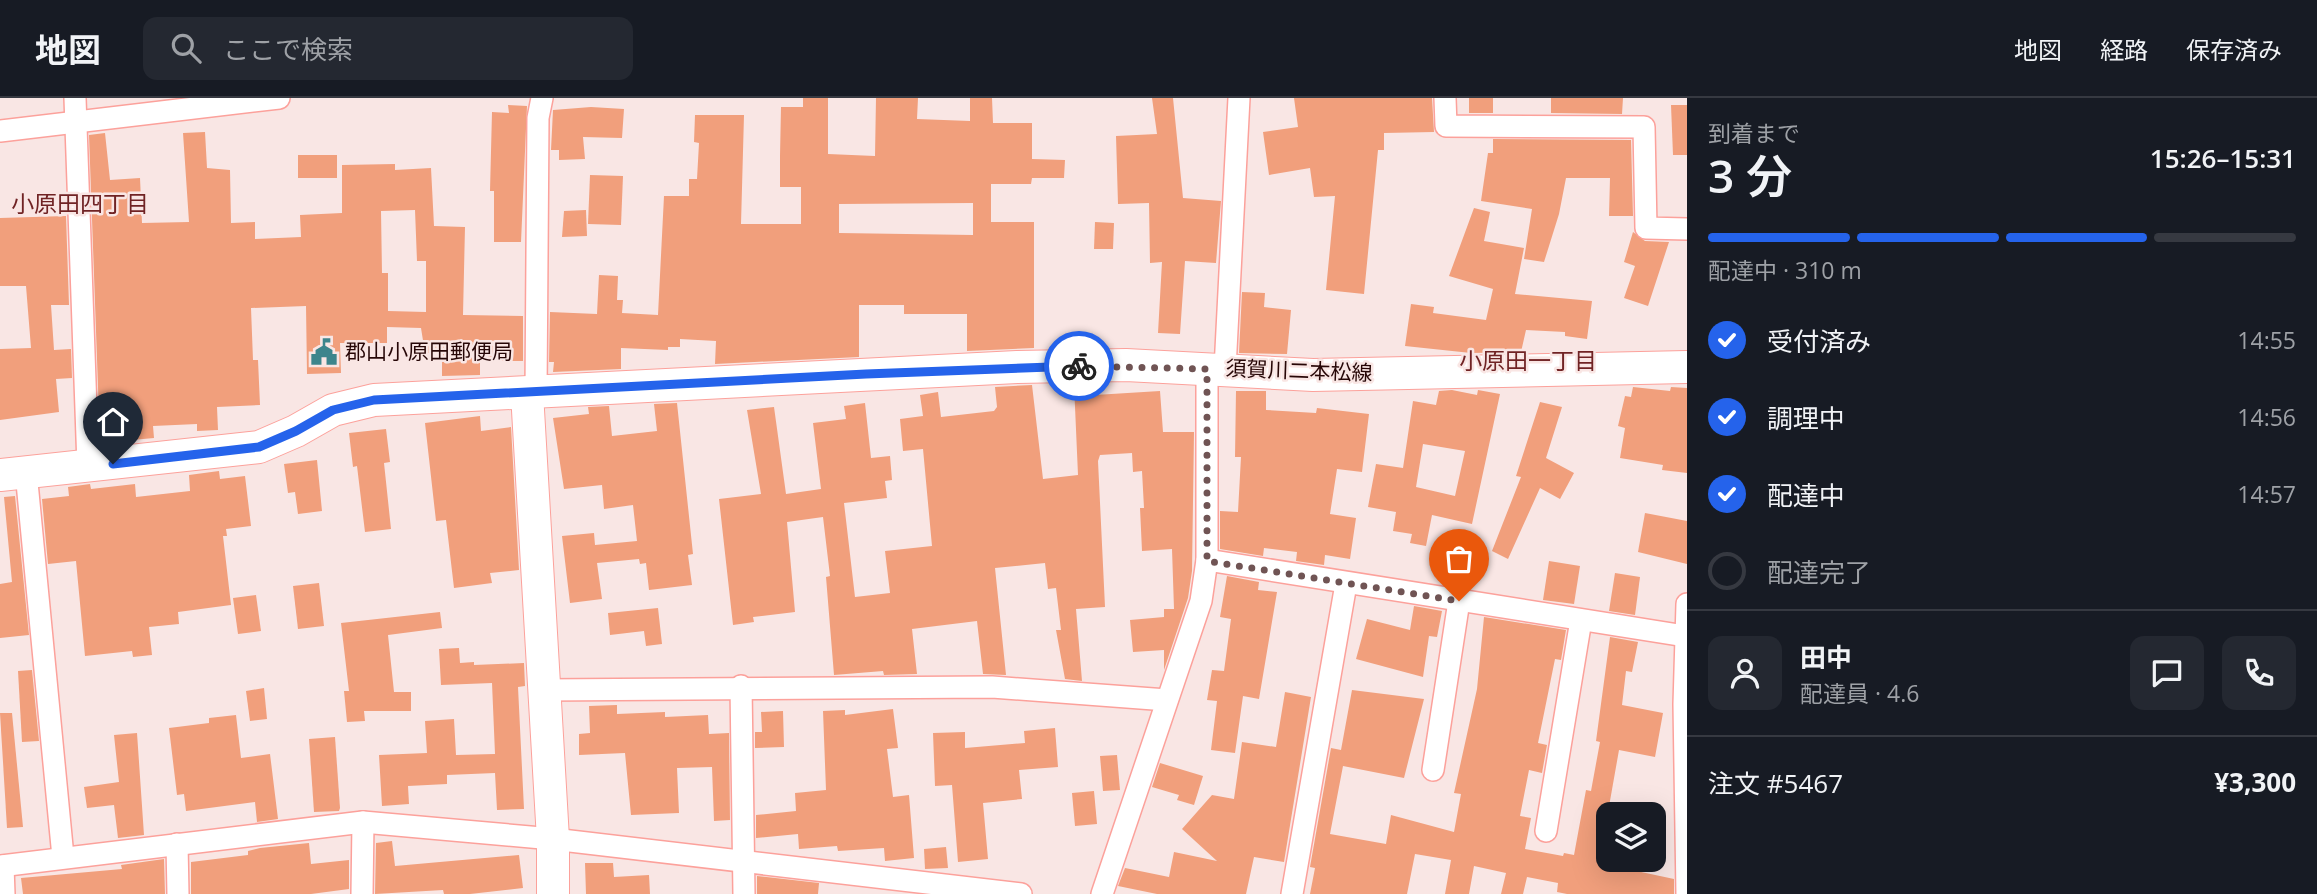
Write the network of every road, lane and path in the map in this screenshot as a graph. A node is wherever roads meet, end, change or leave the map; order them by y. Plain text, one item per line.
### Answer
1 (75, 98) edge
2 (279, 98) edge
3 (542, 98) edge
4 (1239, 98) edge
5 (1445, 98) edge
6 (75, 122) junction
7 (0, 131) edge
8 (1687, 229) edge
9 (1687, 367) edge
10 (1216, 369) junction
11 (531, 393) junction
12 (88, 466) junction
13 (13, 473) edge
14 (1207, 561) junction
15 (1346, 584) junction
16 (1459, 601) junction
17 (1687, 604) edge
18 (1581, 620) junction
19 (1685, 636) edge
20 (741, 686) junction
21 (544, 690) junction
22 (1167, 699) junction
23 (1433, 770) dead end
24 (363, 822) junction
25 (1546, 831) dead end
26 (553, 839) junction
27 (177, 844) junction
28 (63, 857) junction
29 (743, 863) junction
30 (1, 866) edge
31 (4, 894) edge
32 (178, 894) edge
33 (362, 894) edge
34 (553, 894) edge
35 (744, 894) edge
36 (1021, 894) edge
37 (1102, 894) edge
38 (1292, 894) edge
39 (1687, 894) edge

1 - 6 street
2 - 6 street
3 - 11 street
4 - 10 street
5 - 8 street
6 - 7 street
6 - 12 street
9 - 10 main road, 須賀川二本松線
10 - 11 main road, 須賀川二本松線
10 - 14 street
11 - 12 main road, 須賀川二本松線
11 - 21 main road
12 - 13 main road, 須賀川二本松線
13 - 28 street
14 - 15 street
14 - 22 street
15 - 16 street
15 - 38 street
16 - 18 street
16 - 23 street
17 - 19 street
18 - 19 street
18 - 25 street
19 - 39 street
20 - 21 street
20 - 22 street
20 - 29 street
21 - 26 main road
22 - 37 street
24 - 26 street
24 - 27 street
24 - 33 street
26 - 29 street
26 - 34 main road
27 - 28 street
27 - 32 street
28 - 30 street
29 - 35 street
29 - 36 street
30 - 31 street

